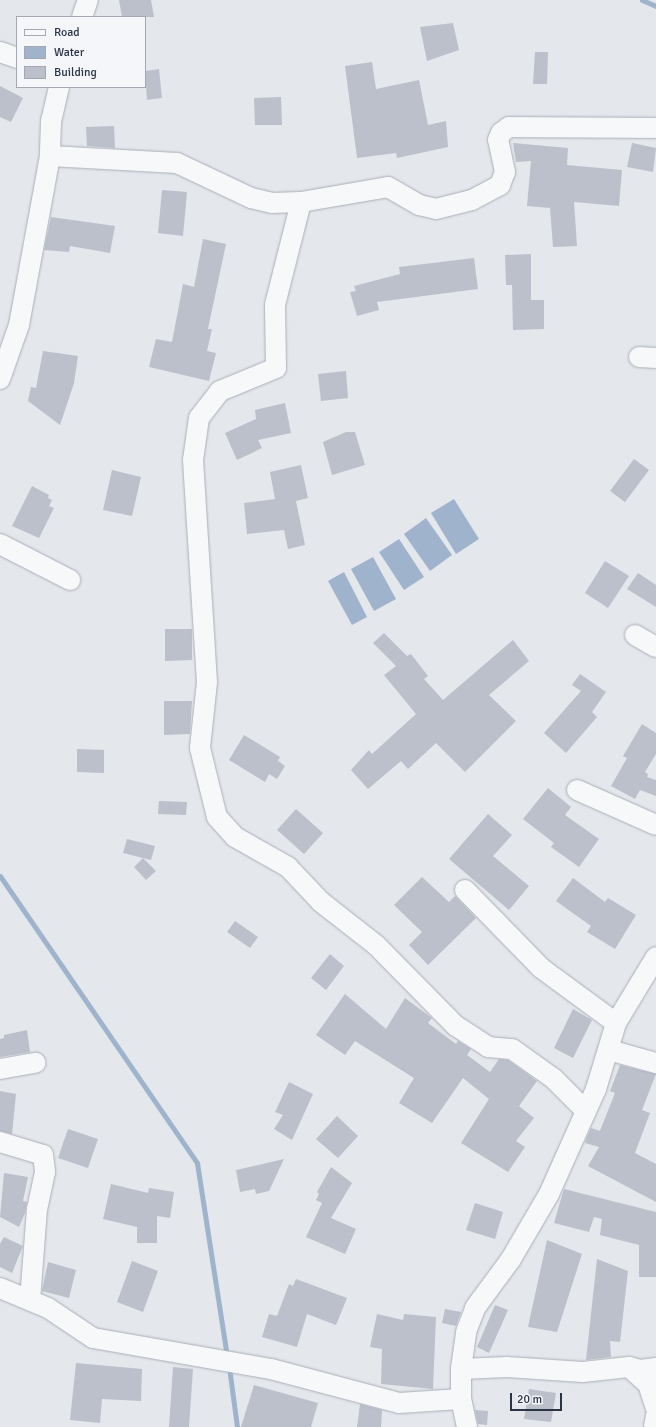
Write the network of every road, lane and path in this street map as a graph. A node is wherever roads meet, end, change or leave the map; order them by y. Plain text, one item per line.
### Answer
1 (88, 0) edge
2 (82, 16) edge
3 (0, 52) edge
4 (16, 58) edge
5 (59, 88) edge
6 (656, 128) edge
7 (50, 156) junction
8 (301, 202) junction
9 (2, 370) edge
10 (0, 544) edge
11 (70, 580) dead end
12 (635, 635) dead end
13 (656, 647) edge
14 (577, 790) dead end
15 (656, 825) edge
16 (465, 890) dead end
17 (656, 957) edge
18 (616, 1023) junction
19 (609, 1050) junction
20 (35, 1063) dead end
21 (656, 1063) edge
22 (0, 1069) edge
23 (586, 1111) junction
24 (0, 1142) edge
25 (0, 1288) edge
26 (30, 1300) junction
27 (629, 1367) junction
28 (656, 1368) edge
29 (461, 1369) junction
30 (461, 1399) junction
31 (656, 1408) edge
32 (656, 1416) edge
33 (467, 1427) edge
34 (654, 1427) edge

1 - 2 street
3 - 4 street
5 - 7 street
6 - 8 street
7 - 8 street
7 - 9 street
8 - 23 street
10 - 11 street
12 - 13 street
14 - 15 street
16 - 18 street
17 - 18 street
18 - 19 street
19 - 21 street
19 - 23 street
20 - 22 street
23 - 29 street
24 - 26 street
25 - 26 street
26 - 30 street
27 - 28 street
27 - 29 street
27 - 31 street
29 - 30 street
30 - 33 street
32 - 34 street

